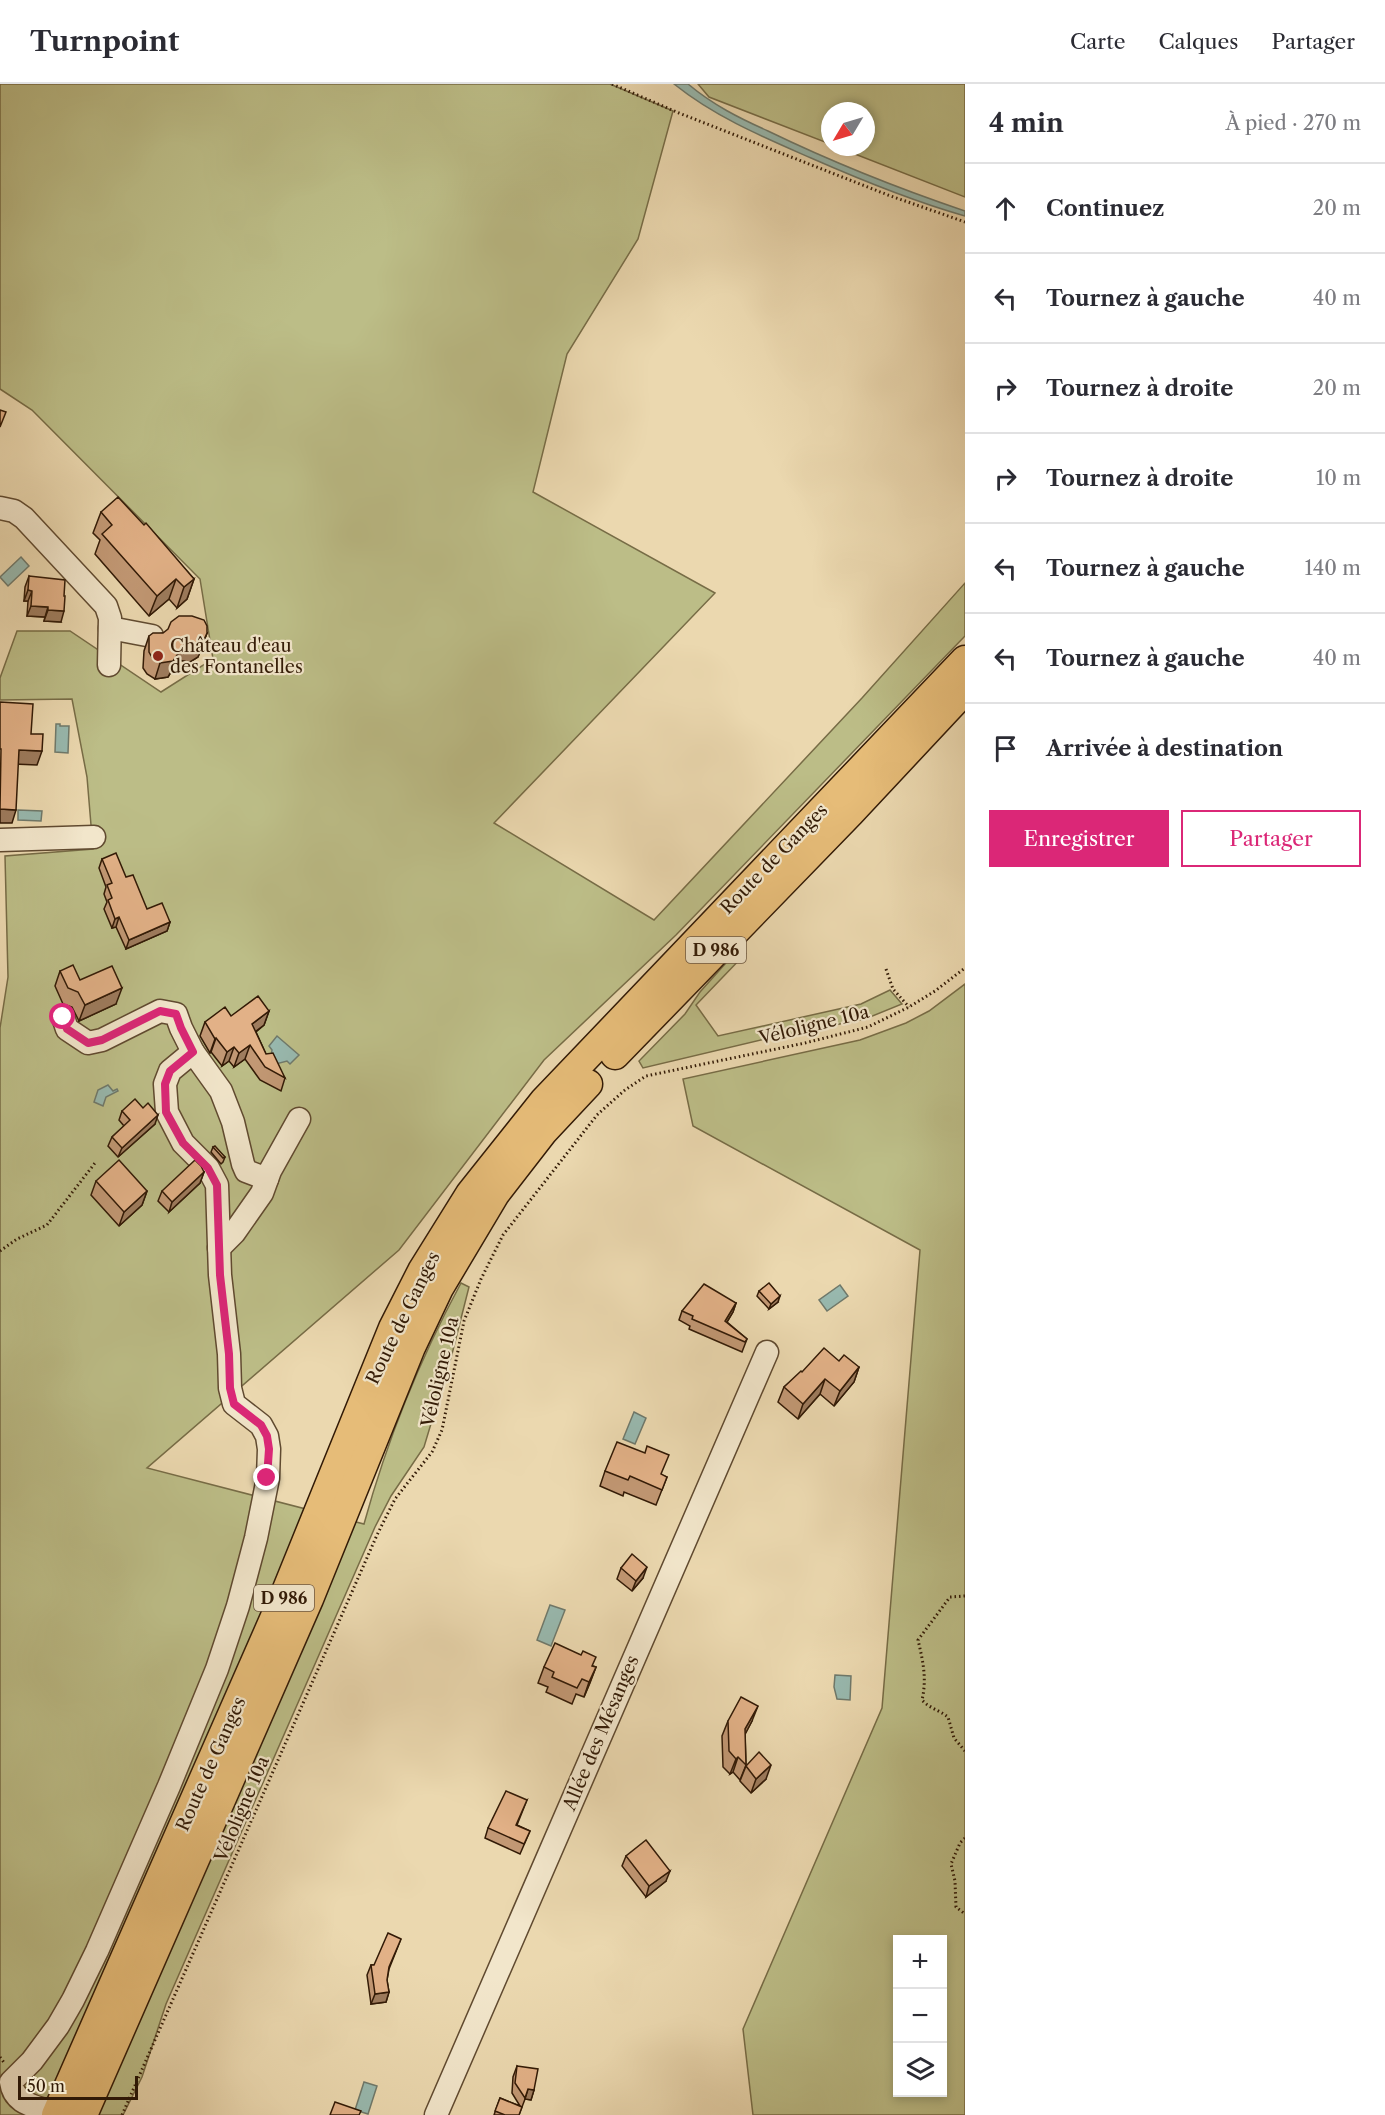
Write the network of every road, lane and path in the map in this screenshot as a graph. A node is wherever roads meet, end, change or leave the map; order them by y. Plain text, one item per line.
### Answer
1 (612, 84) edge
2 (965, 222) edge
3 (0, 508) edge
4 (110, 628) junction
5 (152, 636) edge
6 (965, 660) edge
7 (109, 665) dead end
8 (965, 690) edge
9 (94, 837) dead end
10 (0, 840) edge
11 (965, 968) edge
12 (886, 969) dead end
13 (909, 1007) junction
14 (63, 1017) dead end
15 (193, 1052) junction
16 (299, 1119) dead end
17 (95, 1163) dead end
18 (267, 1179) junction
19 (219, 1248) junction
20 (0, 1251) edge
21 (767, 1352) dead end
22 (965, 1596) edge
23 (965, 1751) edge
24 (965, 1838) edge
25 (965, 1914) edge
26 (56, 2115) edge
27 (84, 2115) edge
28 (122, 2115) edge
29 (436, 2115) edge

1 - 2 path
3 - 4 street
4 - 5 street
4 - 7 street
6 - 26 main road, Route de Ganges / D 986
8 - 27 main road, Route de Ganges / D 986
9 - 10 street
11 - 13 path, Véloligne 10a
12 - 13 path
13 - 28 path, Véloligne 10a
14 - 15 street
15 - 18 street
15 - 19 street
16 - 18 street
17 - 20 path
18 - 19 street
19 - 26 street
21 - 29 street, Allée des Mésanges
22 - 23 path
24 - 25 path

